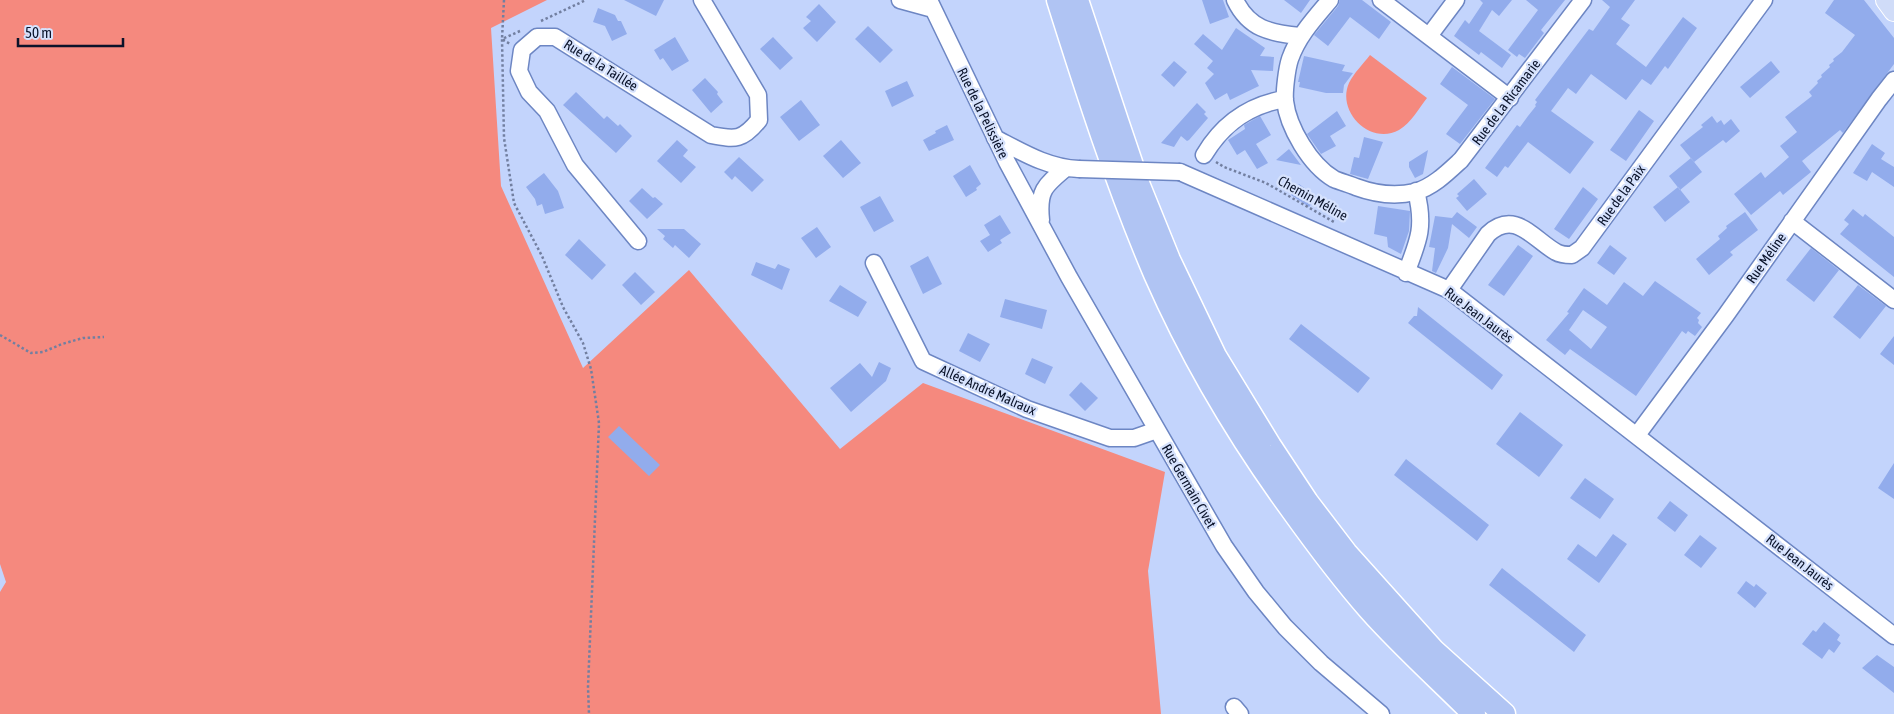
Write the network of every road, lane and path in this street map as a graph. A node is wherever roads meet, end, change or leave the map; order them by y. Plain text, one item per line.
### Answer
1 (504, 0) edge
2 (586, 0) edge
3 (702, 0) edge
4 (900, 0) edge
5 (1058, 0) edge
6 (1077, 0) edge
7 (1234, 0) edge
8 (1330, 0) edge
9 (1381, 0) edge
10 (1456, 0) edge
11 (1583, 0) edge
12 (1764, 0) edge
13 (1886, 0) edge
14 (931, 4) edge
15 (1894, 10) edge
16 (538, 22) dead end
17 (520, 31) dead end
18 (1300, 36) junction
19 (1429, 36) junction
20 (502, 39) junction
21 (522, 50) junction
22 (1894, 80) edge
23 (1285, 98) junction
24 (1510, 98) junction
25 (995, 138) junction
26 (1204, 155) joint
27 (1072, 168) junction
28 (1416, 191) junction
29 (1792, 221) junction
30 (1041, 225) junction
31 (1342, 226) dead end
32 (638, 241) dead end
33 (874, 263) dead end
34 (1406, 272) junction
35 (1449, 290) junction
36 (1894, 300) edge
37 (0, 336) edge
38 (104, 337) dead end
39 (1157, 430) junction
40 (1637, 435) junction
41 (1894, 636) edge
42 (589, 714) edge
43 (1381, 714) edge
44 (1474, 714) edge
45 (1504, 714) edge

1 - 20 path
2 - 16 path
3 - 21 street, Rue de la Taillée
4 - 14 street
5 - 44 highway
6 - 45 highway
7 - 18 street
8 - 18 street
9 - 19 street
10 - 19 street
11 - 24 street, Rue de La Ricamarie
12 - 35 street, Rue de la Paix
13 - 15 main road
14 - 25 street, Rue de la Pelissière
17 - 20 path
18 - 23 street
19 - 24 street
20 - 21 path
20 - 42 path
21 - 32 street
22 - 29 street, Rue Méline
23 - 26 street
23 - 28 street, Rue de La Ricamarie
24 - 28 street, Rue de La Ricamarie
25 - 27 street, Rue Jean Jaurès
25 - 30 street, Rue de la Pelissière
26 - 31 path, Chemin Méline
27 - 30 street
27 - 34 street, Rue Jean Jaurès, bridge
28 - 34 street
29 - 36 street
29 - 40 street, Rue Méline
30 - 39 street, Rue Germain Civet
33 - 39 street, Allée André Malraux
34 - 35 street, Rue Jean Jaurès
35 - 40 street, Rue Jean Jaurès
37 - 38 path
39 - 43 street, Rue Germain Civet
40 - 41 street, Rue Jean Jaurès

